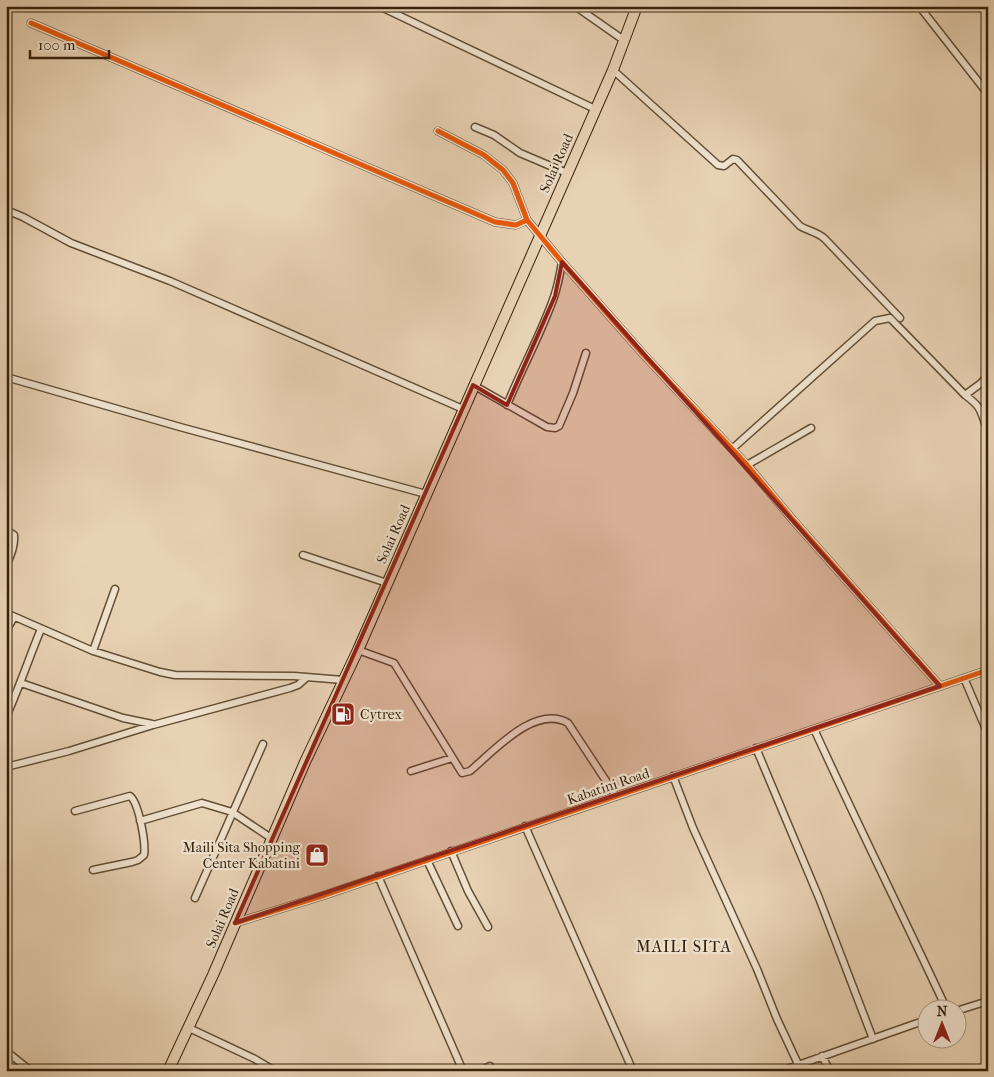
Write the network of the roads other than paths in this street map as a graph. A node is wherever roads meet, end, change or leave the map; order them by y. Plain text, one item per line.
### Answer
1 (379, 6) edge
2 (575, 6) edge
3 (637, 6) edge
4 (919, 6) edge
5 (31, 23) dead end
6 (625, 41) junction
7 (613, 70) junction
8 (988, 94) edge
9 (595, 109) junction
10 (475, 127) dead end
11 (438, 130) dead end
12 (567, 173) junction
13 (6, 210) edge
14 (527, 220) junction
15 (539, 235) junction
16 (562, 262) junction
17 (900, 318) dead end
18 (586, 353) dead end
19 (988, 376) edge
20 (6, 377) edge
21 (473, 385) junction
22 (965, 395) junction
23 (507, 405) junction
24 (463, 409) junction
25 (812, 428) dead end
26 (988, 430) edge
27 (732, 449) junction
28 (747, 465) junction
29 (426, 494) junction
30 (6, 530) edge
31 (303, 555) dead end
32 (6, 566) edge
33 (387, 583) junction
34 (115, 588) dead end
35 (6, 613) edge
36 (14, 617) junction
37 (41, 629) junction
38 (6, 631) edge
39 (358, 650) junction
40 (94, 651) junction
41 (988, 670) edge
42 (306, 678) junction
43 (964, 678) junction
44 (343, 680) junction
45 (22, 683) junction
46 (940, 686) junction
47 (6, 717) edge
48 (153, 725) junction
49 (814, 729) junction
50 (988, 734) edge
51 (263, 744) dead end
52 (756, 748) junction
53 (452, 758) junction
54 (6, 767) edge
55 (411, 771) dead end
56 (673, 776) junction
57 (616, 796) junction
58 (76, 811) dead end
59 (232, 812) junction
60 (140, 821) junction
61 (525, 826) junction
62 (271, 838) junction
63 (451, 851) junction
64 (427, 860) junction
65 (93, 870) dead end
66 (378, 876) junction
67 (194, 898) dead end
68 (236, 923) junction
69 (458, 926) dead end
70 (488, 927) dead end
71 (942, 1000) edge
72 (988, 1001) edge
73 (966, 1007) edge
74 (916, 1023) edge
75 (189, 1028) junction
76 (873, 1038) junction
77 (6, 1051) edge
78 (822, 1056) junction
79 (798, 1064) junction
80 (490, 1066) dead end
81 (31, 1071) edge
82 (168, 1071) edge
83 (275, 1071) edge
84 (463, 1071) edge
85 (480, 1071) edge
86 (633, 1071) edge
87 (781, 1071) edge
88 (830, 1071) edge

1 - 9 street
2 - 6 street
3 - 6 highway, Solai Road
4 - 8 street
5 - 14 street
6 - 7 highway, Solai Road
7 - 9 highway, Solai Road
7 - 17 street
9 - 12 highway, Solai Road
10 - 12 street
11 - 14 street
12 - 15 highway, Solai Road
13 - 24 street
14 - 15 street
15 - 16 street
15 - 21 highway, Solai Road
16 - 23 street
16 - 27 street
18 - 23 street
19 - 22 street
20 - 29 street
21 - 23 street
21 - 24 highway, Solai Road
22 - 26 street
22 - 27 street
24 - 29 highway, Solai Road
25 - 28 street
27 - 28 street
28 - 46 street
29 - 33 highway, Solai Road
30 - 32 street
31 - 33 street
33 - 39 highway, Solai Road
34 - 40 street
35 - 36 street
36 - 37 street
36 - 38 street
37 - 40 street
37 - 45 street
39 - 44 highway, Solai Road
39 - 53 street
40 - 42 street
41 - 43 street, Kabatini Road
42 - 44 street
42 - 48 street
43 - 46 street, Kabatini Road
43 - 50 street
44 - 62 highway, Solai Road
45 - 47 street
45 - 48 street
46 - 49 street, Kabatini Road
48 - 54 street
49 - 52 street, Kabatini Road
49 - 71 street
51 - 59 street
52 - 56 street, Kabatini Road
52 - 76 street
53 - 55 street
53 - 57 street
56 - 57 street, Kabatini Road
56 - 79 street
57 - 61 street, Kabatini Road
58 - 60 street
59 - 60 street
59 - 62 street
59 - 67 street
60 - 65 street
61 - 63 street, Kabatini Road
61 - 86 street
62 - 68 highway, Solai Road
63 - 64 street, Kabatini Road
63 - 70 street
64 - 66 street, Kabatini Road
64 - 69 street
66 - 68 street, Kabatini Road
66 - 84 street
68 - 75 highway, Solai Road
72 - 73 street
74 - 76 street
75 - 82 highway, Solai Road
75 - 83 street
76 - 78 street
77 - 81 street
78 - 79 street
78 - 88 street
79 - 87 street
80 - 85 street

